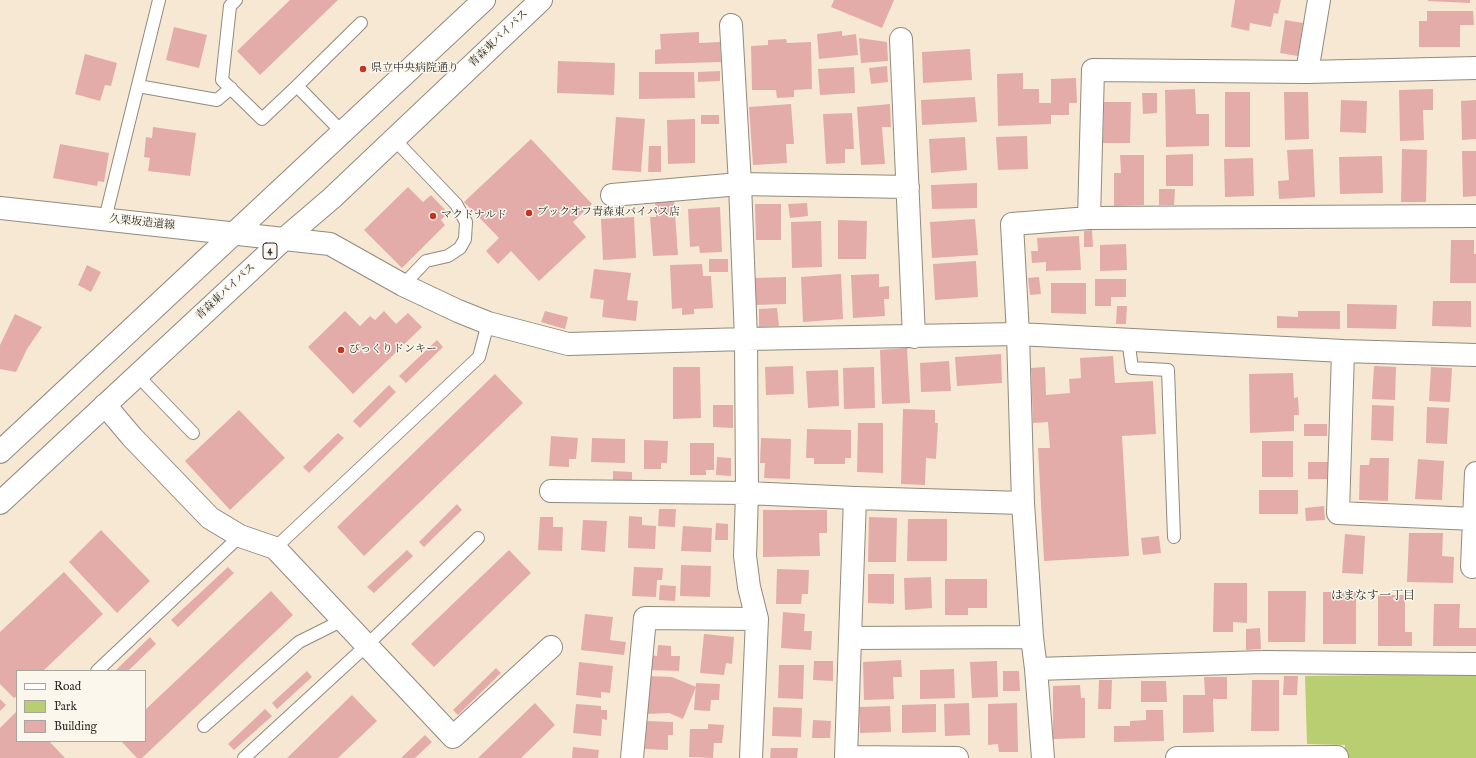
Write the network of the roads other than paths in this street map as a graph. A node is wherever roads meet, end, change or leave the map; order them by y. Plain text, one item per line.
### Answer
1 (159, 0) edge
2 (236, 0) edge
3 (541, 0) edge
4 (1319, 0) edge
5 (476, 3) edge
6 (361, 23) dead end
7 (731, 25) dead end
8 (901, 39) dead end
9 (1476, 68) edge
10 (1307, 72) junction
11 (138, 86) junction
12 (297, 86) junction
13 (231, 88) junction
14 (342, 132) junction
15 (394, 139) junction
16 (740, 184) junction
17 (908, 187) junction
18 (612, 195) dead end
19 (0, 208) edge
20 (1476, 216) edge
21 (1089, 218) junction
22 (105, 219) junction
23 (234, 233) junction
24 (284, 239) junction
25 (403, 286) junction
26 (488, 323) junction
27 (1018, 334) junction
28 (914, 337) junction
29 (746, 339) junction
30 (1128, 339) junction
31 (1343, 351) junction
32 (1476, 355) edge
33 (137, 375) junction
34 (105, 405) junction
35 (193, 433) dead end
36 (0, 452) edge
37 (1476, 473) edge
38 (551, 491) dead end
39 (747, 493) junction
40 (855, 498) junction
41 (0, 503) edge
42 (1023, 503) junction
43 (1474, 519) junction
44 (240, 536) junction
45 (1174, 537) dead end
46 (478, 538) dead end
47 (275, 548) junction
48 (1472, 567) dead end
49 (757, 619) junction
50 (343, 620) junction
51 (1032, 637) junction
52 (850, 638) junction
53 (367, 645) junction
54 (551, 647) dead end
55 (1476, 664) edge
56 (1036, 669) junction
57 (98, 670) edge
58 (204, 726) dead end
59 (1337, 757) dead end
60 (244, 758) edge
61 (632, 758) edge
62 (751, 758) edge
63 (957, 758) edge
64 (1043, 758) edge
65 (1177, 758) edge

1 - 11 lane
2 - 13 lane
3 - 15 main road, 青森東バイパス / 4
4 - 10 main road
5 - 14 main road
6 - 12 lane
7 - 16 main road
8 - 17 main road
9 - 10 main road
10 - 21 main road
11 - 13 lane
11 - 22 lane
12 - 13 lane
12 - 14 lane
14 - 23 main road
15 - 24 main road, 青森東バイパス / 4
15 - 25 lane
16 - 17 main road
16 - 18 main road
16 - 29 main road
17 - 28 main road
19 - 22 main road, 久栗坂造道線
20 - 21 main road
21 - 27 main road
22 - 23 main road, 久栗坂造道線
23 - 24 main road, 久栗坂造道線
23 - 36 main road
24 - 25 main road, 久栗坂造道線
24 - 33 main road, 青森東バイパス / 4
25 - 26 main road, 久栗坂造道線
26 - 29 main road, 久栗坂造道線
26 - 47 lane
27 - 28 main road, 久栗坂造道線
27 - 30 main road, 久栗坂造道線
27 - 42 main road
28 - 29 main road, 久栗坂造道線
29 - 39 main road
30 - 31 main road, 久栗坂造道線
30 - 45 lane
31 - 32 main road, 久栗坂造道線
31 - 43 main road
33 - 34 main road, 青森東バイパス / 4
33 - 35 lane
34 - 41 main road, 青森東バイパス / 4
34 - 44 main road
37 - 43 main road
38 - 39 main road
39 - 40 main road
39 - 49 main road
40 - 42 main road
40 - 52 main road
42 - 51 main road
43 - 48 main road
44 - 47 main road
44 - 57 lane
46 - 53 lane
47 - 50 main road
49 - 61 main road
49 - 62 main road
50 - 53 main road
50 - 58 lane
51 - 52 main road
51 - 56 main road
52 - 63 main road
53 - 54 main road
53 - 60 lane
55 - 56 main road
56 - 64 main road
59 - 65 main road

